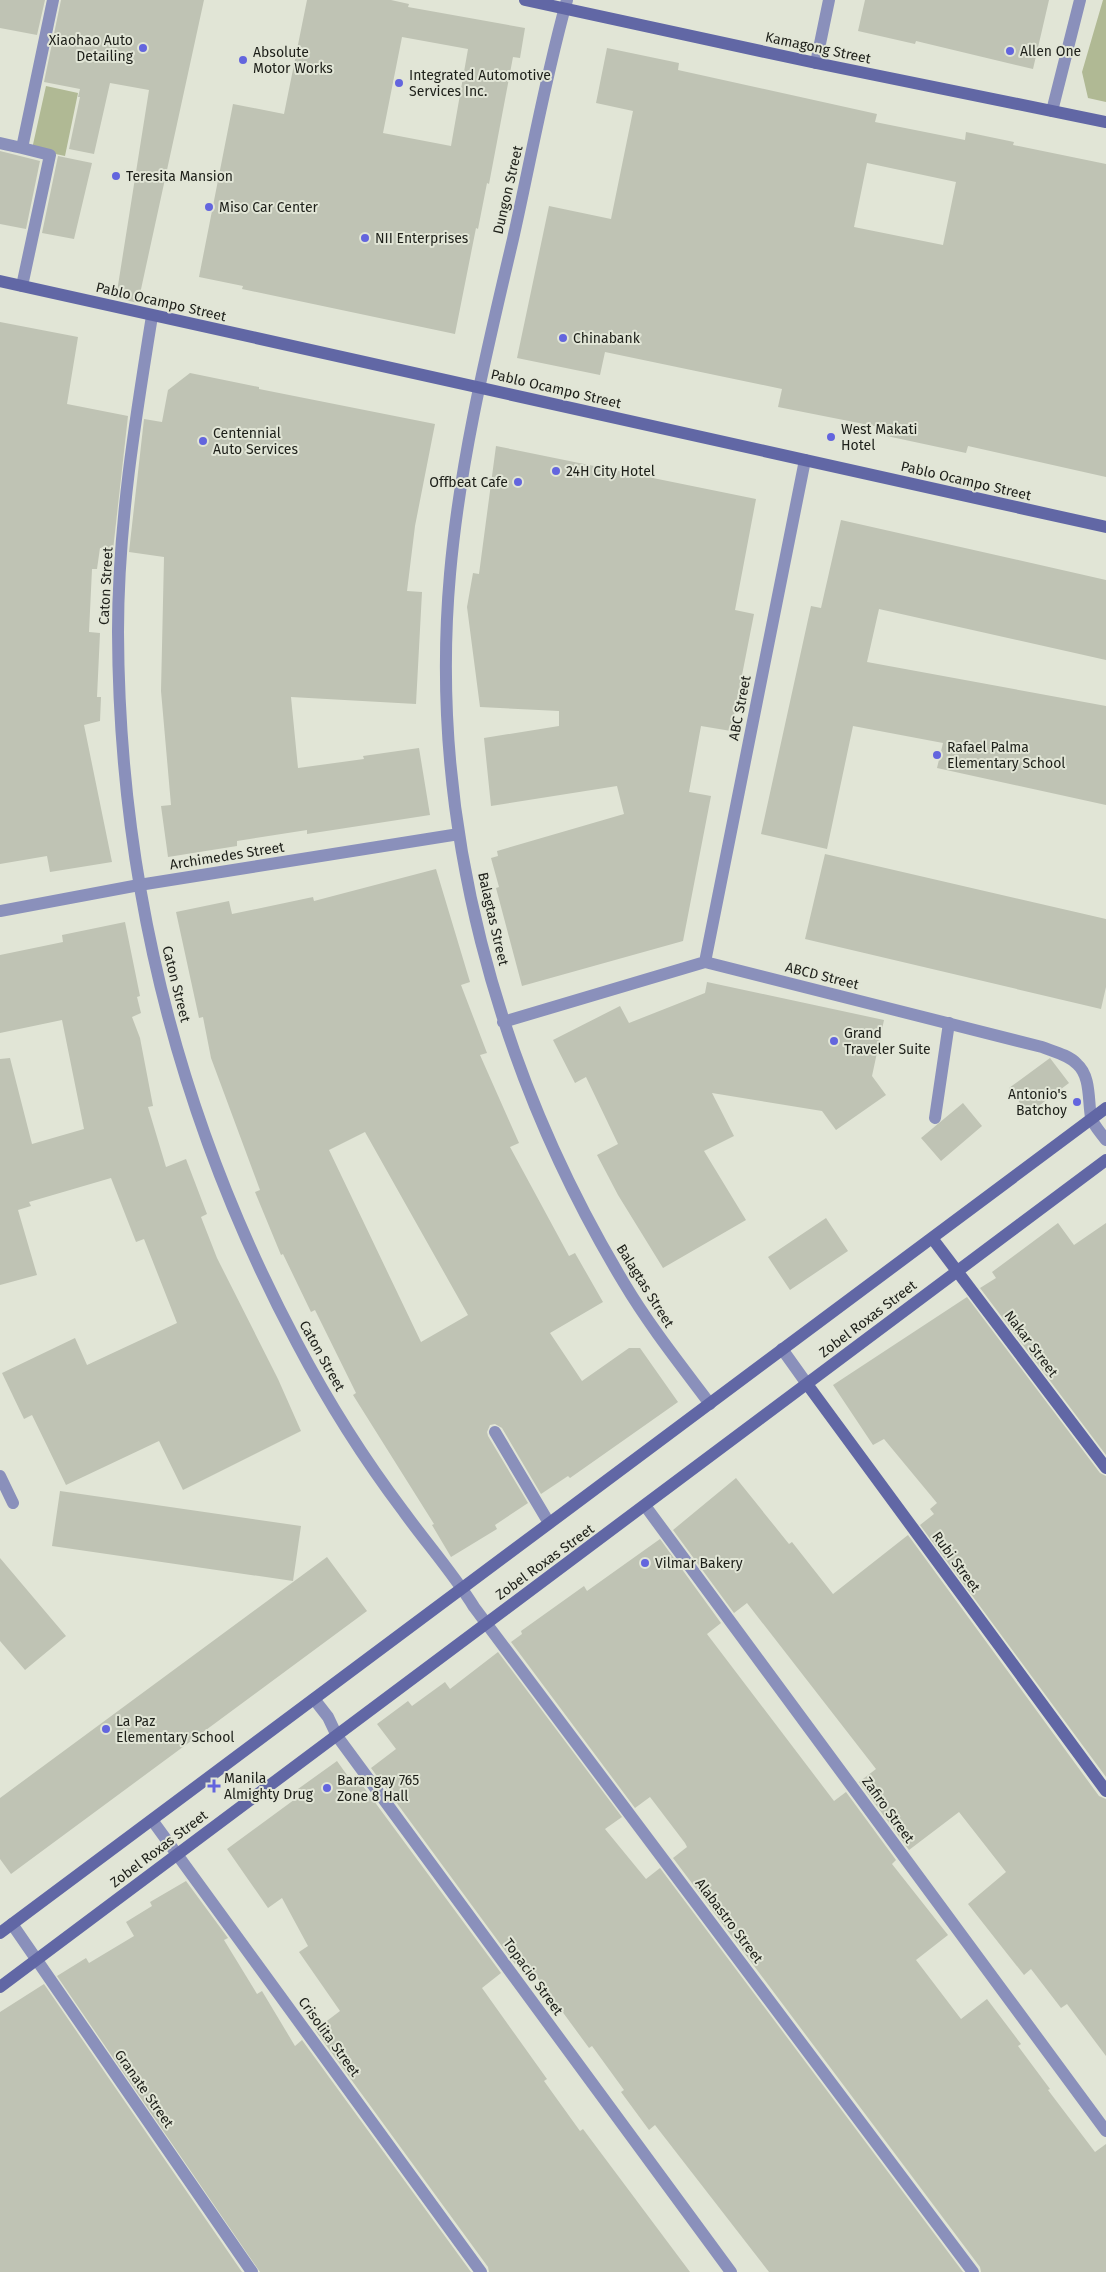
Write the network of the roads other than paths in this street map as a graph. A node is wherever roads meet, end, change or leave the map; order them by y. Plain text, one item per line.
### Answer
1 (53, 0) edge
2 (525, 0) edge
3 (829, 0) edge
4 (1080, 0) edge
5 (566, 5) edge
6 (816, 63) junction
7 (1052, 111) junction
8 (1106, 122) edge
9 (0, 143) edge
10 (22, 148) junction
11 (0, 282) edge
12 (22, 286) junction
13 (152, 316) junction
14 (479, 388) junction
15 (805, 460) junction
16 (1106, 527) edge
17 (460, 834) junction
18 (139, 885) junction
19 (0, 911) edge
20 (705, 962) junction
21 (504, 1022) junction
22 (949, 1023) junction
23 (1106, 1108) edge
24 (935, 1118) dead end
25 (1091, 1119) junction
26 (1106, 1140) edge
27 (1106, 1160) edge
28 (932, 1238) junction
29 (957, 1272) junction
30 (782, 1349) junction
31 (807, 1384) junction
32 (710, 1404) junction
33 (495, 1432) dead end
34 (1106, 1468) edge
35 (0, 1476) edge
36 (13, 1503) dead end
37 (646, 1507) junction
38 (549, 1523) junction
39 (462, 1588) junction
40 (487, 1623) junction
41 (314, 1699) junction
42 (337, 1736) junction
43 (1106, 1791) edge
44 (152, 1820) junction
45 (178, 1854) junction
46 (12, 1924) junction
47 (0, 1932) edge
48 (37, 1960) junction
49 (0, 1987) edge
50 (1106, 2131) edge
51 (252, 2272) edge
52 (481, 2272) edge
53 (731, 2272) edge
54 (973, 2272) edge

1 - 10 street
2 - 5 main road, Kamagong Street
3 - 6 street
4 - 7 street
5 - 6 main road, Kamagong Street
5 - 14 street, Dungon Street
6 - 7 main road, Kamagong Street
7 - 8 main road, Kamagong Street
9 - 10 street
10 - 12 street
11 - 12 main road, Pablo Ocampo Street
12 - 13 main road, Pablo Ocampo Street
13 - 14 main road, Pablo Ocampo Street
13 - 18 street, Caton Street
14 - 15 main road, Pablo Ocampo Street
14 - 17 street, Balagtas Street
15 - 16 main road, Pablo Ocampo Street
15 - 20 street, ABC Street
17 - 18 street, Archimedes Street
17 - 21 street, Balagtas Street
18 - 19 street, Archimedes Street
18 - 39 street, Caton Street
20 - 21 street
20 - 22 street, ABCD Street
21 - 32 street, Balagtas Street
22 - 24 street
22 - 25 street, ABCD Street
23 - 25 main road, Zobel Roxas Street
25 - 26 street
25 - 28 main road, Zobel Roxas Street
27 - 29 main road, Zobel Roxas Street
28 - 29 main road, Nakar Street
28 - 30 main road, Zobel Roxas Street
29 - 31 main road, Zobel Roxas Street
29 - 34 main road, Nakar Street
30 - 31 street, Rubi Street
30 - 32 main road, Zobel Roxas Street
31 - 37 main road, Zobel Roxas Street
31 - 43 main road, Rubi Street
32 - 38 main road, Zobel Roxas Street
33 - 38 street
35 - 36 street
37 - 40 main road, Zobel Roxas Street
37 - 50 street, Zafiro Street
38 - 39 main road, Zobel Roxas Street
39 - 40 street, Alabastro Street
39 - 41 main road, Zobel Roxas Street
40 - 42 main road, Zobel Roxas Street
40 - 54 street, Alabastro Street
41 - 42 street, Topacio Street
41 - 44 main road, Zobel Roxas Street
42 - 45 main road, Zobel Roxas Street
42 - 53 street, Topacio Street
44 - 45 street, Crisolita Street
44 - 46 main road, Zobel Roxas Street
45 - 48 main road, Zobel Roxas Street
45 - 52 street, Crisolita Street
46 - 47 main road, Zobel Roxas Street
46 - 48 street, Granate Street
48 - 49 main road, Zobel Roxas Street
48 - 51 street, Granate Street

